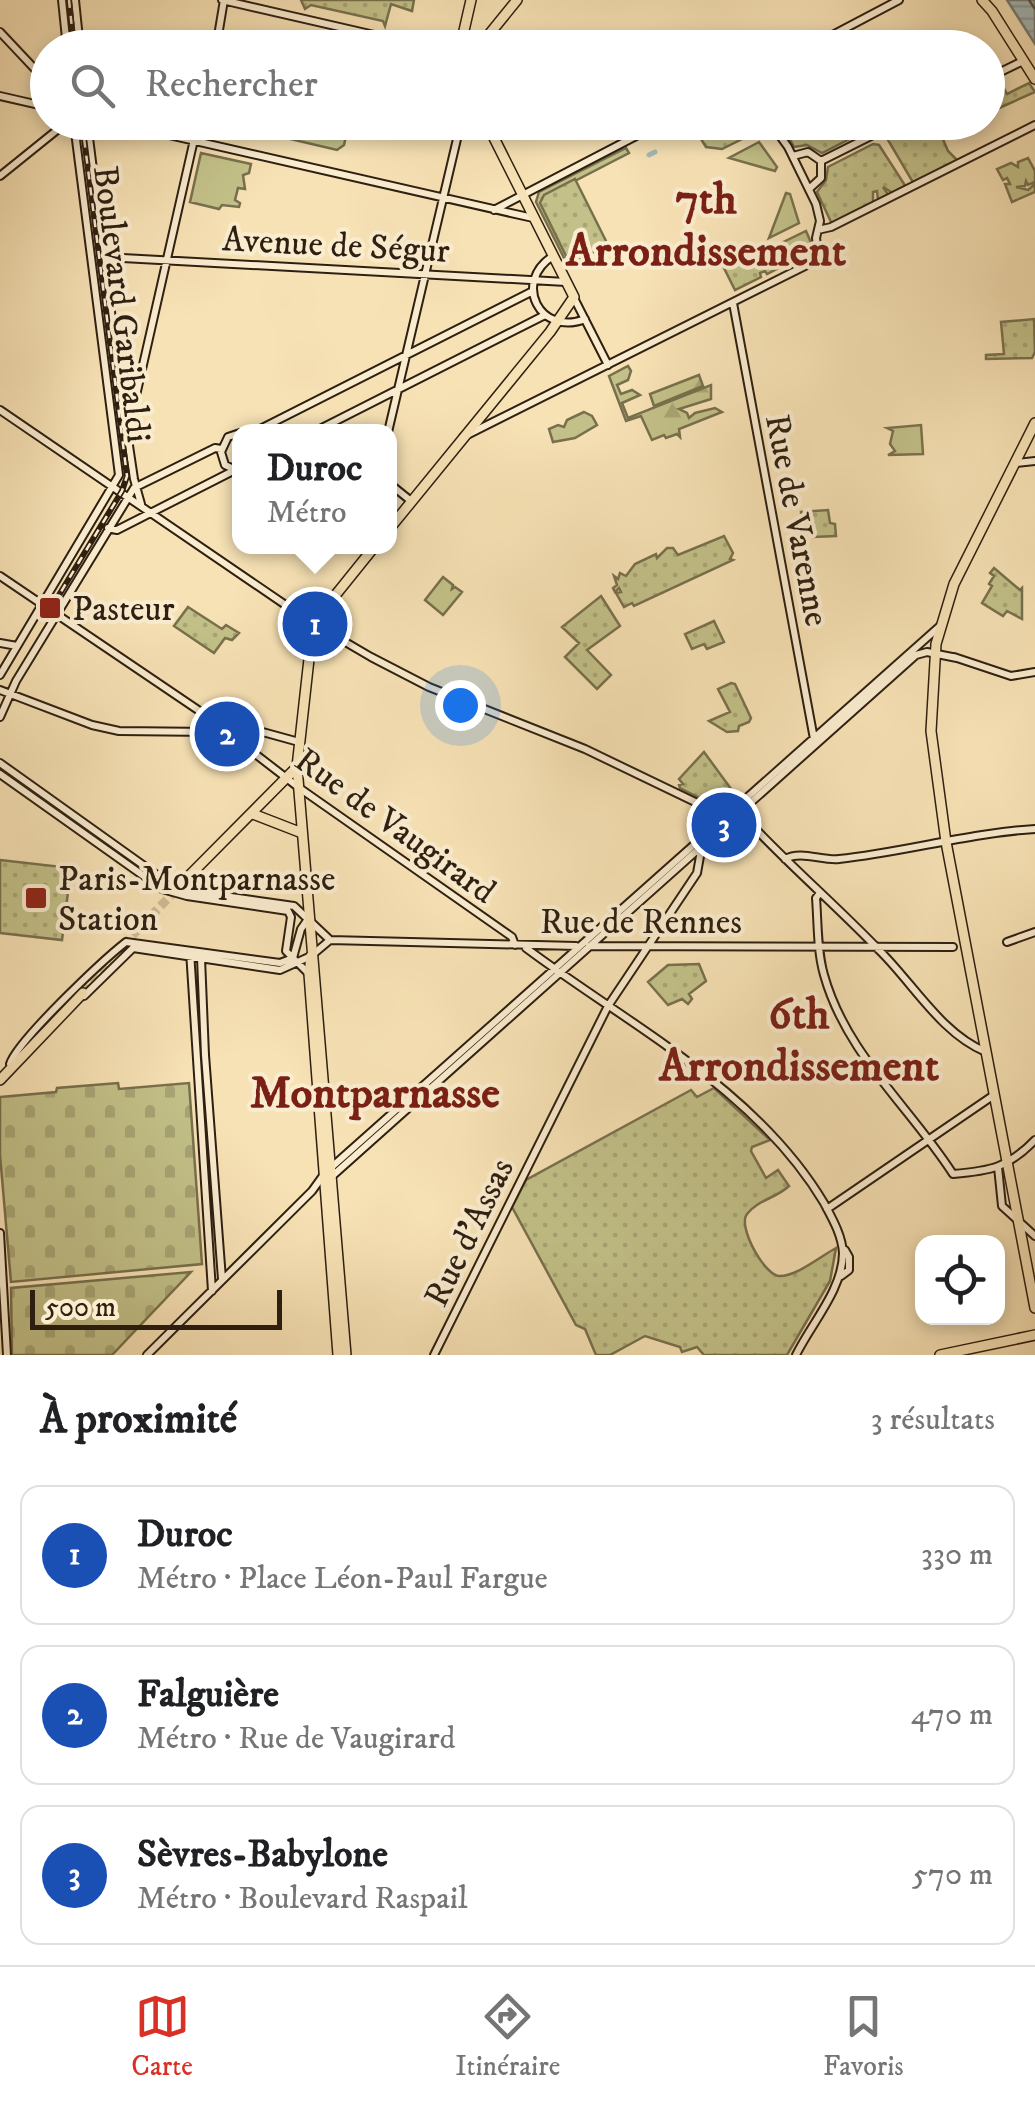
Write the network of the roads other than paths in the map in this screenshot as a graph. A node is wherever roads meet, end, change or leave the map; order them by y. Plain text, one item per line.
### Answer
1 (62, 0) edge
2 (75, 0) edge
3 (223, 0) edge
4 (471, 0) edge
5 (517, 0) edge
6 (899, 0) edge
7 (982, 0) edge
8 (65, 30) edge
9 (78, 30) edge
10 (219, 30) edge
11 (352, 30) edge
12 (464, 30) edge
13 (493, 30) edge
14 (842, 30) edge
15 (0, 32) edge
16 (1029, 57) edge
17 (30, 64) edge
18 (1005, 69) edge
19 (1035, 79) edge
20 (0, 96) edge
21 (30, 104) edge
22 (1035, 126) edge
23 (48, 140) edge
24 (73, 140) edge
25 (89, 140) edge
26 (189, 140) edge
27 (457, 140) edge
28 (495, 140) edge
29 (627, 140) edge
30 (782, 140) edge
31 (863, 140) edge
32 (194, 141) junction
33 (792, 156) junction
34 (821, 161) junction
35 (0, 176) edge
36 (809, 189) junction
37 (522, 193) junction
38 (443, 198) junction
39 (494, 210) junction
40 (534, 218) junction
41 (818, 230) junction
42 (553, 256) junction
43 (104, 258) junction
44 (166, 260) junction
45 (425, 274) junction
46 (534, 278) junction
47 (566, 282) junction
48 (532, 290) junction
49 (574, 297) junction
50 (732, 303) junction
51 (545, 315) junction
52 (585, 319) junction
53 (556, 322) junction
54 (406, 353) junction
55 (608, 366) junction
56 (398, 390) junction
57 (0, 410) edge
58 (479, 418) junction
59 (498, 420) junction
60 (1035, 423) edge
61 (269, 424) edge
62 (330, 424) edge
63 (390, 424) edge
64 (127, 432) junction
65 (232, 436) edge
66 (463, 438) junction
67 (221, 449) junction
68 (1035, 461) edge
69 (1014, 463) junction
70 (232, 468) edge
71 (232, 474) edge
72 (136, 487) junction
73 (397, 489) edge
74 (122, 493) junction
75 (412, 501) junction
76 (141, 504) junction
77 (150, 514) junction
78 (397, 519) edge
79 (108, 528) junction
80 (366, 554) edge
81 (0, 576) edge
82 (42, 604) junction
83 (56, 614) junction
84 (941, 625) junction
85 (317, 626) junction
86 (0, 643) edge
87 (17, 646) junction
88 (935, 651) junction
89 (1035, 672) edge
90 (0, 675) edge
91 (0, 690) edge
92 (10, 694) junction
93 (0, 716) edge
94 (219, 727) junction
95 (814, 741) junction
96 (299, 742) junction
97 (0, 763) edge
98 (297, 767) junction
99 (0, 774) edge
100 (287, 778) junction
101 (298, 787) junction
102 (742, 806) junction
103 (254, 815) junction
104 (732, 815) junction
105 (749, 822) junction
106 (1035, 828) edge
107 (302, 833) junction
108 (701, 842) junction
109 (946, 842) junction
110 (785, 859) junction
111 (146, 867) junction
112 (138, 872) junction
113 (183, 888) junction
114 (818, 891) junction
115 (308, 919) junction
116 (963, 928) junction
117 (1035, 932) edge
118 (330, 940) junction
119 (955, 942) junction
120 (1007, 942) dead end
121 (519, 946) junction
122 (536, 946) junction
123 (578, 946) junction
124 (590, 946) junction
125 (648, 946) junction
126 (819, 946) junction
127 (877, 947) junction
128 (964, 953) junction
129 (190, 954) junction
130 (201, 956) junction
131 (311, 956) junction
132 (538, 956) junction
133 (295, 962) junction
134 (558, 970) junction
135 (309, 974) junction
136 (81, 992) tunnel mouth
137 (608, 1006) junction
138 (318, 1042) junction
139 (986, 1052) junction
140 (13, 1064) junction
141 (0, 1079) edge
142 (994, 1094) junction
143 (926, 1138) junction
144 (1035, 1140) edge
145 (1003, 1165) junction
146 (328, 1174) junction
147 (827, 1209) junction
148 (1022, 1225) junction
149 (0, 1233) edge
150 (1035, 1236) edge
151 (843, 1248) junction
152 (840, 1277) junction
153 (222, 1280) junction
154 (212, 1291) junction
155 (1035, 1308) edge
156 (1035, 1335) edge
157 (801, 1344) junction
158 (978, 1352) edge
159 (4, 1355) edge
160 (147, 1355) edge
161 (338, 1355) edge
162 (346, 1355) edge
163 (434, 1355) edge
164 (796, 1355) edge
165 (804, 1355) edge
166 (940, 1355) edge

1 - 8 main road
2 - 9 main road
3 - 10 main road
3 - 11 main road
4 - 12 main road
5 - 13 main road
6 - 14 main road
7 - 16 main road
15 - 17 main road
16 - 18 main road
16 - 19 main road
20 - 21 main road
22 - 41 main road
23 - 35 main road
24 - 74 main road, Boulevard Garibaldi
25 - 43 main road, Boulevard Garibaldi
26 - 32 main road
27 - 38 main road
28 - 37 main road
29 - 37 main road
30 - 33 main road
31 - 34 main road
32 - 38 main road
32 - 44 main road
33 - 34 main road
33 - 36 main road
34 - 36 main road
36 - 41 main road
37 - 39 main road
37 - 40 main road
38 - 39 main road
38 - 45 main road
39 - 40 main road
40 - 42 main road
41 - 50 main road
42 - 46 main road
42 - 47 main road
43 - 44 main road, Avenue de Ségur
43 - 64 main road, Boulevard Garibaldi
44 - 45 main road, Avenue de Ségur
44 - 64 main road
45 - 46 main road, Avenue de Ségur
45 - 54 main road
46 - 47 main road, Avenue de Ségur
46 - 48 main road
47 - 49 main road
48 - 51 main road
48 - 54 main road
49 - 52 main road
49 - 53 main road
50 - 55 main road
50 - 95 main road, Rue de Varenne
51 - 53 main road
51 - 56 main road
52 - 53 main road
52 - 55 main road
53 - 58 main road
54 - 56 main road
54 - 61 main road
55 - 59 main road
56 - 62 main road
56 - 63 main road
57 - 74 main road
58 - 59 main road
58 - 66 main road
59 - 66 main road
60 - 69 main road
64 - 72 main road, Boulevard Garibaldi
65 - 67 main road
66 - 75 main road
67 - 70 main road
67 - 72 main road
68 - 69 main road
69 - 84 main road
71 - 77 main road
72 - 74 main road, Boulevard Garibaldi
72 - 76 main road, Boulevard Garibaldi
73 - 75 main road
74 - 76 main road
74 - 77 main road
74 - 79 main road
74 - 82 main road
75 - 78 main road
76 - 77 main road
77 - 79 main road
77 - 85 main road
79 - 83 main road
80 - 85 main road
81 - 82 main road, Rue de Vaugirard
82 - 83 main road, Rue de Vaugirard
82 - 87 main road
83 - 92 main road
83 - 94 main road, Rue de Vaugirard
84 - 88 main road
84 - 95 main road
85 - 96 main road
85 - 104 main road
86 - 87 main road
87 - 90 main road
88 - 89 main road
88 - 95 main road
88 - 109 main road
91 - 92 main road
92 - 93 main road
92 - 94 main road
94 - 96 main road
94 - 100 main road, Rue de Vaugirard
95 - 102 main road
96 - 98 main road
97 - 111 main road
98 - 100 main road
98 - 101 main road
99 - 112 main road
100 - 101 main road, Rue de Vaugirard
100 - 103 main road
101 - 107 main road
101 - 121 main road, Rue de Vaugirard
102 - 104 main road
102 - 105 main road
103 - 107 main road
103 - 113 main road
104 - 105 main road
104 - 108 main road
105 - 110 main road
106 - 109 main road
107 - 115 main road
108 - 123 main road
108 - 124 main road
108 - 125 main road, Rue d'Assas
109 - 110 main road
109 - 116 main road
110 - 114 main road
111 - 112 main road
111 - 113 main road
112 - 113 main road
113 - 115 main road
113 - 133 main road
114 - 126 main road
114 - 127 main road
115 - 118 main road
115 - 131 main road
115 - 133 main road
116 - 119 main road
116 - 128 main road
117 - 120 main road
118 - 121 main road, Rue de Rennes
118 - 131 main road
119 - 127 main road, Rue de Rennes
119 - 128 main road
121 - 122 main road, Rue de Rennes
121 - 132 main road, Rue de Vaugirard
122 - 123 main road, Rue de Rennes
122 - 132 main road
123 - 124 main road, Rue de Rennes
123 - 134 main road
124 - 125 main road, Rue de Rennes
124 - 134 main road
125 - 126 main road, Rue de Rennes
125 - 137 main road, Rue d'Assas
126 - 127 main road, Rue de Rennes
126 - 143 main road
127 - 139 main road
128 - 139 main road
129 - 130 main road
129 - 140 main road
129 - 154 main road
130 - 133 main road
130 - 153 main road
131 - 133 main road
131 - 135 main road
131 - 138 main road
132 - 134 main road, Rue de Vaugirard
133 - 135 main road
134 - 137 main road, Rue de Vaugirard
134 - 146 main road
135 - 138 main road
136 - 140 main road
137 - 147 main road, Rue de Vaugirard
137 - 163 main road, Rue d'Assas
138 - 146 main road
139 - 142 main road
140 - 141 main road
142 - 143 main road
142 - 145 main road
143 - 145 main road
143 - 147 main road
144 - 145 main road
145 - 148 main road
146 - 153 main road
146 - 161 main road
146 - 162 main road
147 - 151 main road, Rue de Vaugirard
148 - 150 main road
148 - 155 main road
149 - 159 main road
151 - 152 main road, Rue de Vaugirard
151 - 152 main road
152 - 157 main road
153 - 154 main road
154 - 160 main road
156 - 158 main road
157 - 164 main road
157 - 165 main road
158 - 166 main road

